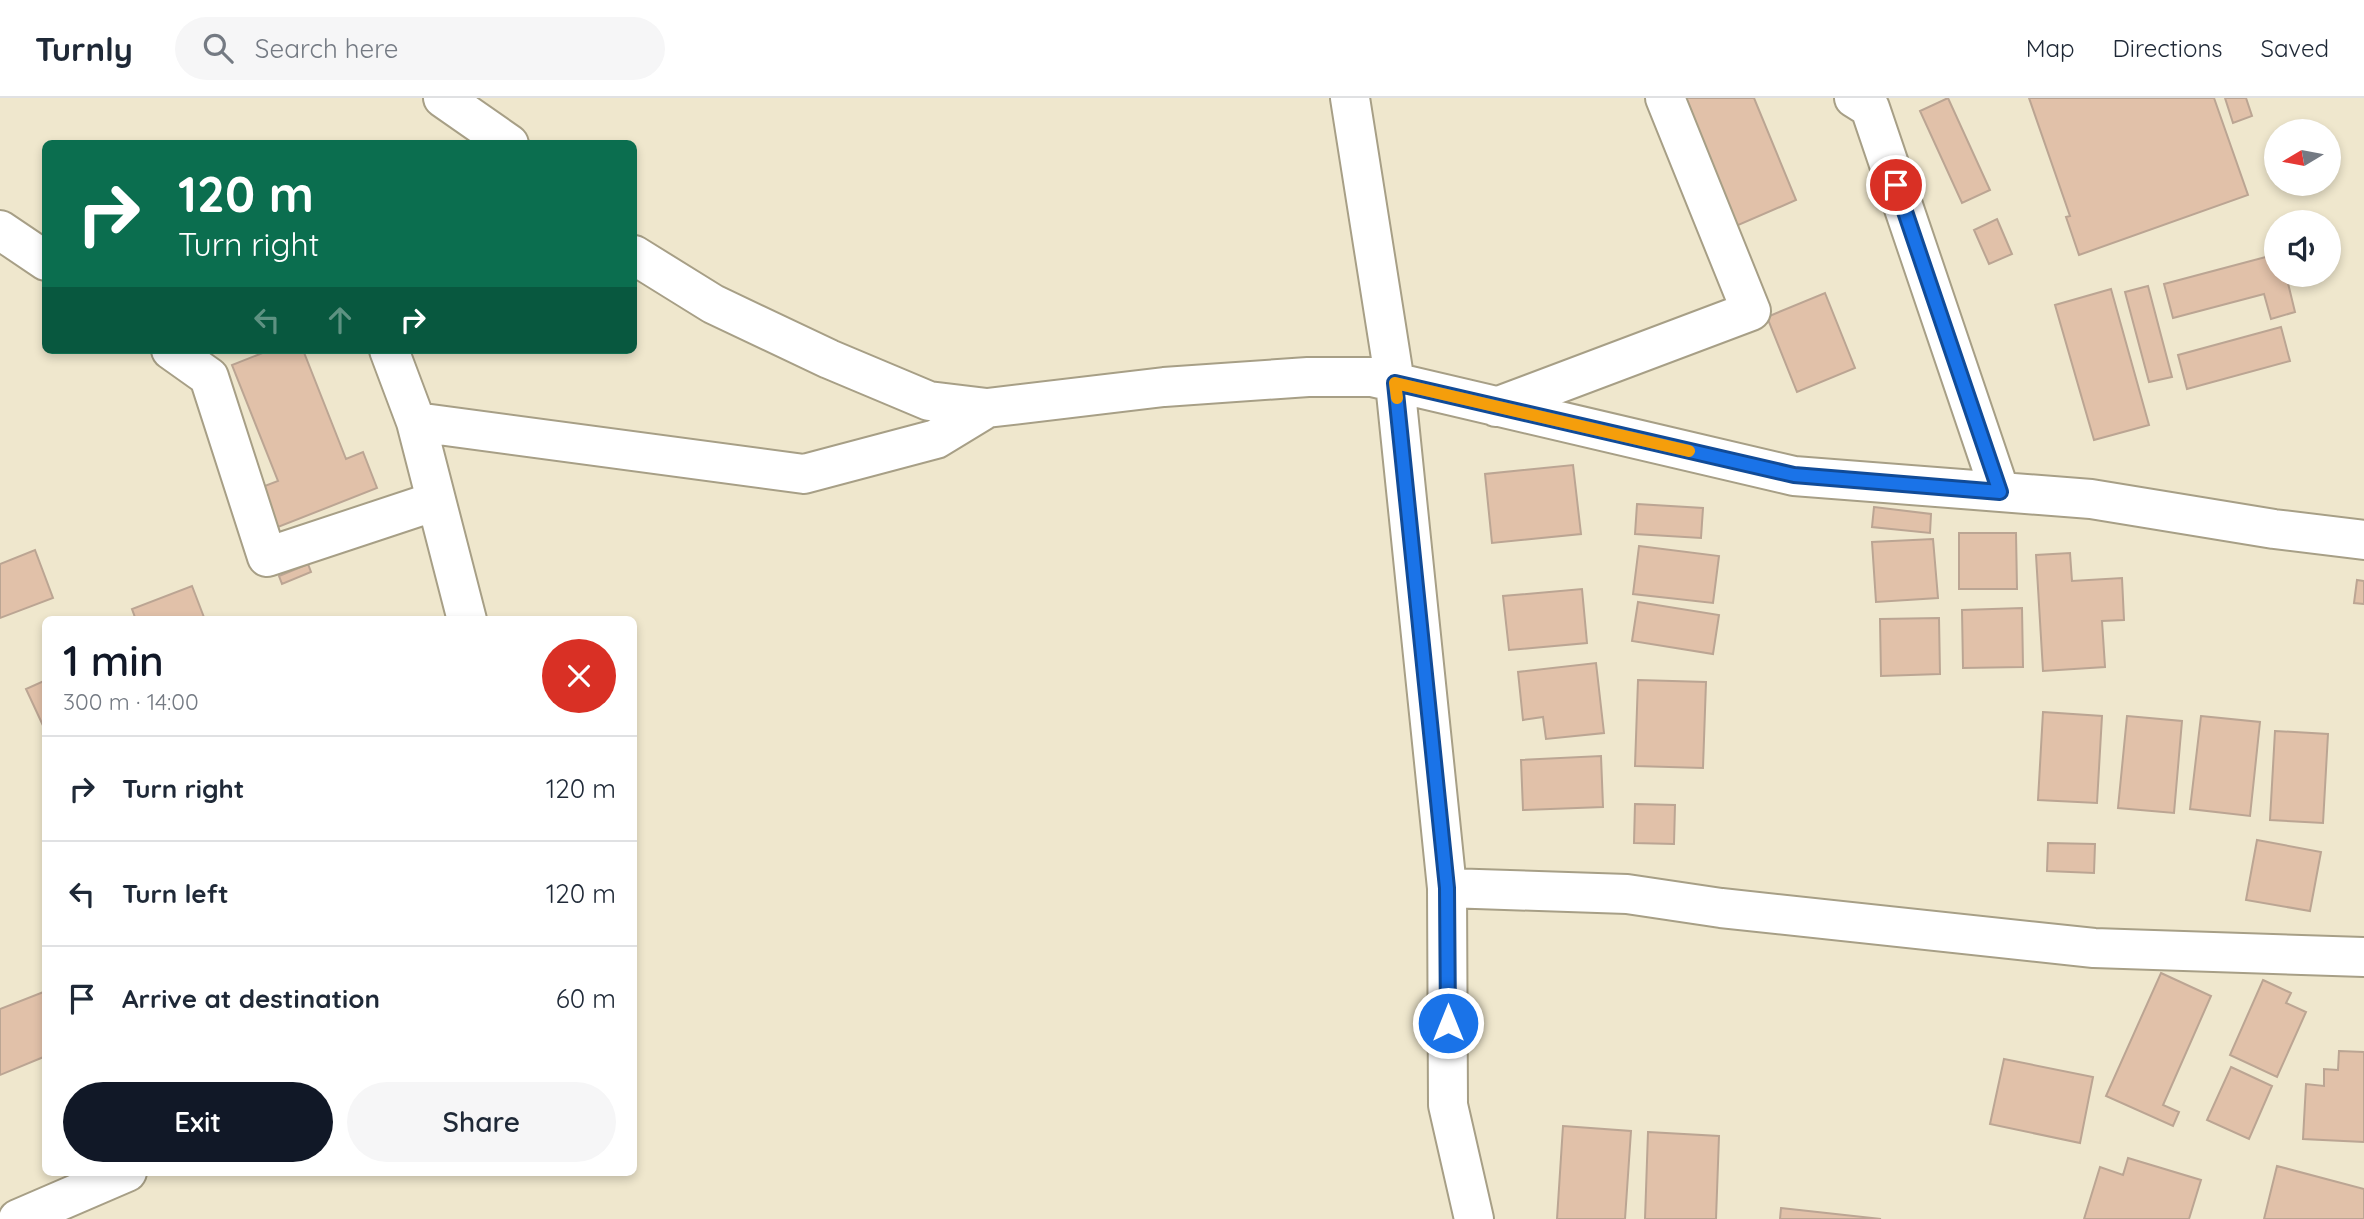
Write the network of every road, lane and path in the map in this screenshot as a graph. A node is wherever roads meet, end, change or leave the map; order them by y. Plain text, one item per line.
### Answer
1 (443, 98) edge
2 (1350, 98) edge
3 (1665, 98) edge
4 (1854, 98) edge
5 (503, 140) edge
6 (0, 230) edge
7 (637, 257) edge
8 (42, 258) edge
9 (177, 354) edge
10 (390, 354) edge
11 (1395, 383) junction
12 (1496, 407) junction
13 (987, 408) junction
14 (416, 422) junction
15 (2000, 492) junction
16 (436, 501) junction
17 (2364, 540) edge
18 (466, 616) edge
19 (1447, 888) junction
20 (2364, 957) edge
21 (118, 1176) edge
22 (18, 1219) edge
23 (1474, 1219) edge

1 - 5 street
2 - 11 street
3 - 12 street
4 - 15 street
6 - 8 street
7 - 13 street
9 - 16 street
10 - 14 street
11 - 12 street
11 - 13 street
11 - 19 street
12 - 15 street
13 - 14 street
14 - 16 street
15 - 17 street
16 - 18 street
19 - 20 street
19 - 23 street
21 - 22 street

